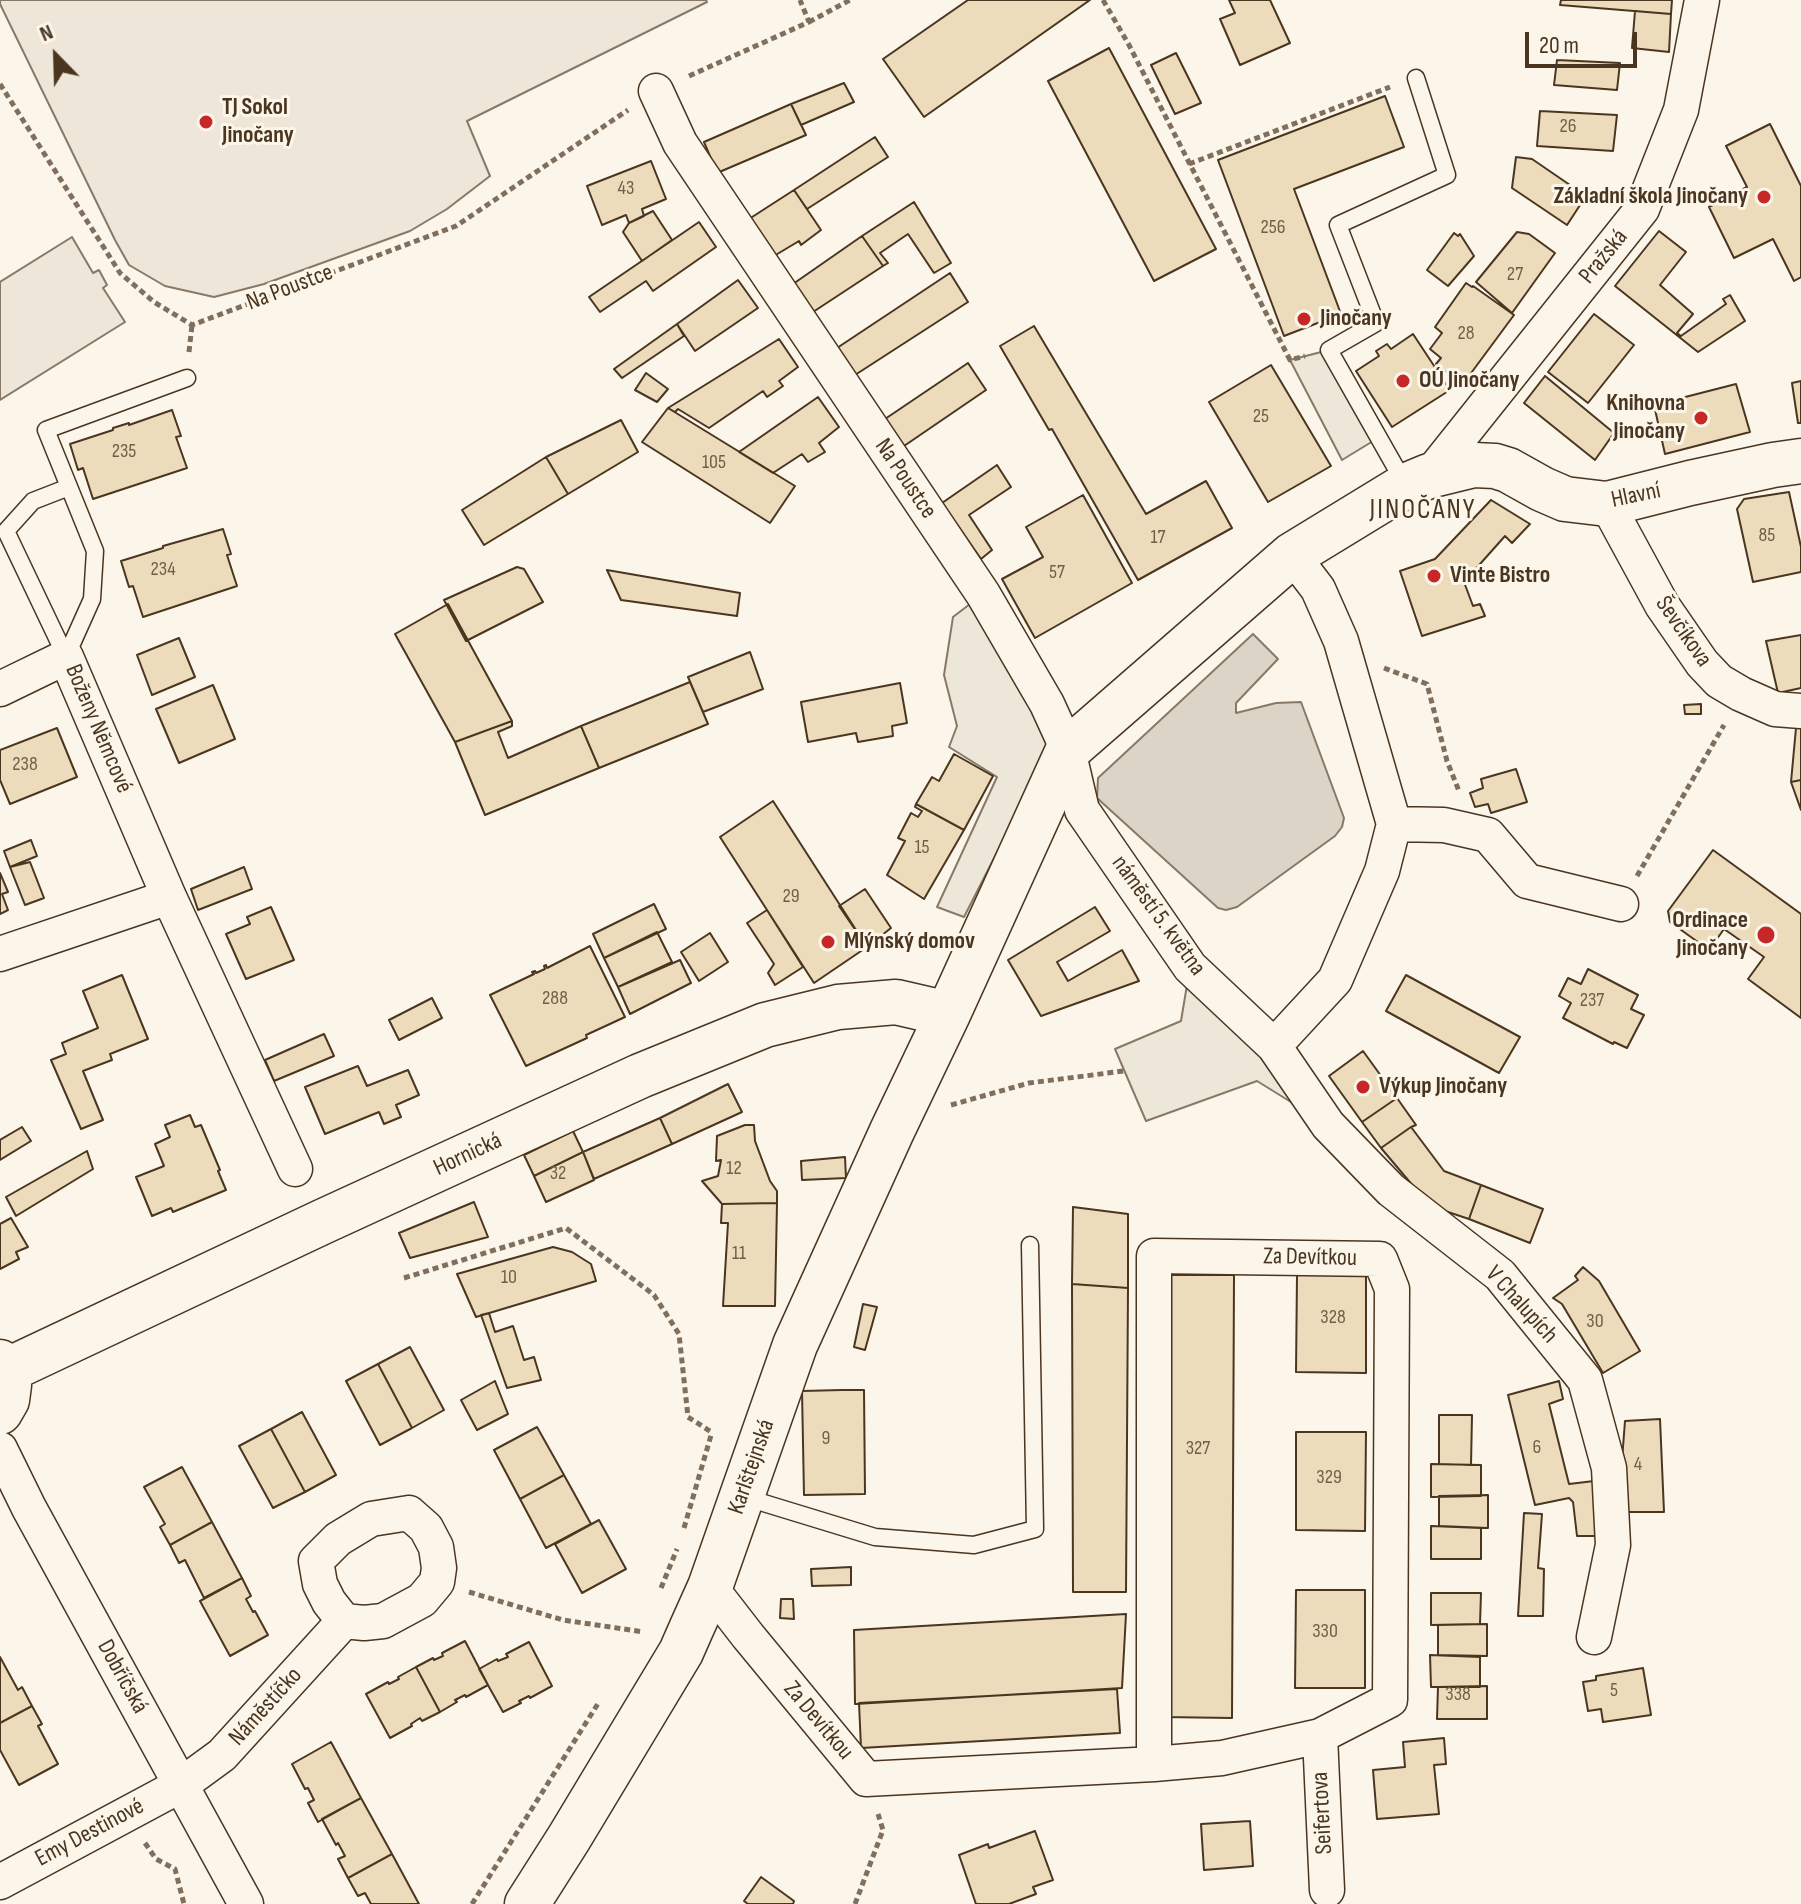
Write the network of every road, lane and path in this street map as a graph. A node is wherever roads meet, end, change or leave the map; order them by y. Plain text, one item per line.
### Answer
1 (800, 0) edge
2 (850, 0) edge
3 (1103, 0) edge
4 (1702, 0) edge
5 (809, 22) junction
6 (1416, 78) joint
7 (0, 84) edge
8 (656, 91) junction
9 (1189, 164) junction
10 (1329, 350) junction
11 (187, 378) dead end
12 (1801, 461) edge
13 (1417, 481) junction
14 (69, 487) junction
15 (1607, 504) junction
16 (1292, 555) junction
17 (1341, 641) junction
18 (66, 657) junction
19 (0, 689) edge
20 (1741, 694) junction
21 (1788, 710) edge
22 (1068, 750) junction
23 (1394, 824) junction
24 (1488, 835) junction
25 (169, 897) junction
26 (1621, 904) joint
27 (0, 954) edge
28 (948, 1014) junction
29 (1274, 1046) junction
30 (1124, 1071) dead end
31 (946, 1107) dead end
32 (295, 1169) dead end
33 (1030, 1245) dead end
34 (404, 1278) dead end
35 (2, 1382) edge
36 (712, 1432) junction
37 (0, 1449) edge
38 (748, 1478) junction
39 (437, 1582) junction
40 (710, 1587) junction
41 (660, 1591) dead end
42 (649, 1619) dead end
43 (344, 1621) junction
44 (644, 1632) junction
45 (1594, 1637) dead end
46 (636, 1644) dead end
47 (604, 1695) dead end
48 (1320, 1736) junction
49 (1154, 1764) junction
50 (866, 1779) junction
51 (181, 1785) junction
52 (144, 1842) dead end
53 (0, 1882) edge
54 (1327, 1890) dead end
55 (184, 1904) edge
56 (246, 1904) edge
57 (472, 1904) edge
58 (527, 1904) edge
59 (855, 1904) edge

1 - 5 path
2 - 5 path, Na Poustce
3 - 9 path
4 - 13 street, Pražská
5 - 8 path, Na Poustce
6 - 9 path
6 - 10 lane
7 - 8 path, Na Poustce
8 - 22 street, Na Poustce
9 - 10 path
10 - 13 lane
11 - 14 lane, Boženy Němcové
12 - 15 street, Hlavní
13 - 15 street, Hlavní
13 - 16 street
14 - 18 lane, Boženy Němcové
14 - 18 lane
15 - 20 street, Ševčíkova
16 - 17 street
16 - 22 street
17 - 23 street
17 - 24 path
18 - 19 street
18 - 25 street, Boženy Němcové
20 - 21 street, Ševčíkova
20 - 26 path
22 - 28 street
22 - 29 street, náměstí 5. května
23 - 24 street
23 - 29 street
24 - 26 street
25 - 27 street
25 - 32 street, Boženy Němcové
28 - 35 street, Hornická
28 - 38 street, Karlštejnská
29 - 45 street, V Chalupích
30 - 31 path
33 - 38 lane
34 - 36 path
36 - 38 path
36 - 41 path
37 - 51 street, Dobříčská
38 - 40 street, Karlštejnská
39 - 43 street
39 - 43 street
39 - 44 path
40 - 50 street, Za Devítkou
40 - 58 street, Karlštejnská
42 - 44 path
43 - 51 street, Náměstíčko
44 - 46 path
47 - 57 path
48 - 49 street, Za Devítkou
48 - 49 street, Za Devítkou
48 - 54 street, Seifertova
49 - 50 street, Za Devítkou
50 - 59 path
51 - 53 street, Emy Destinové
51 - 56 street, Dobříčská
52 - 55 path

